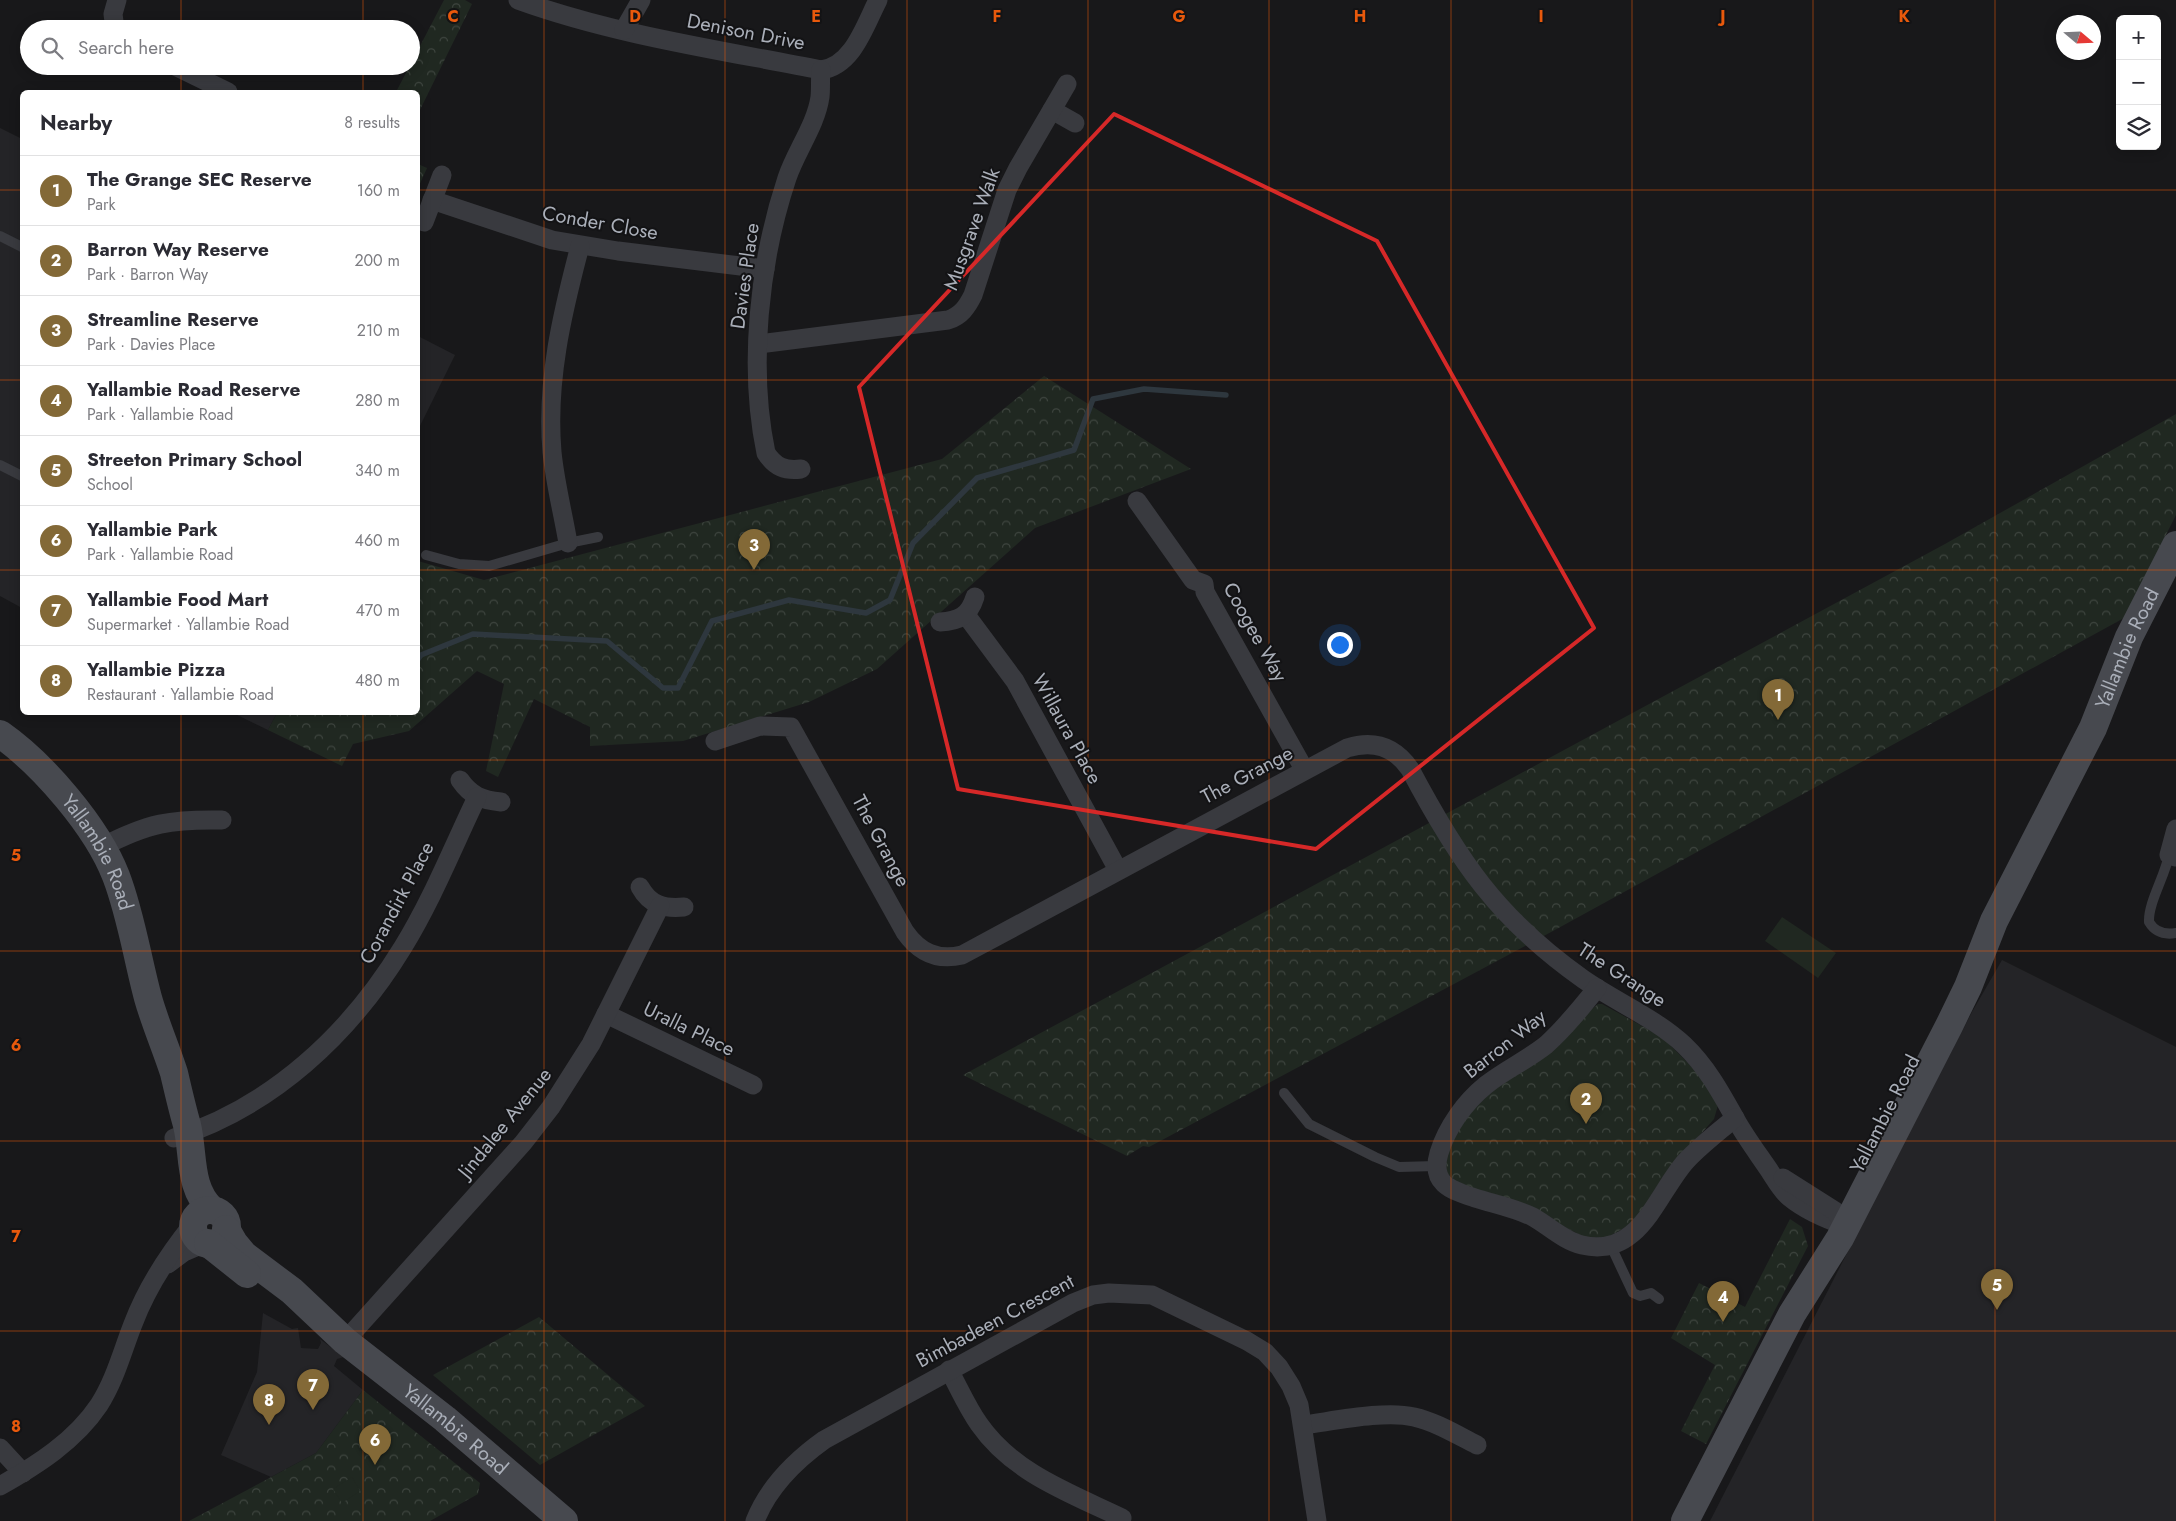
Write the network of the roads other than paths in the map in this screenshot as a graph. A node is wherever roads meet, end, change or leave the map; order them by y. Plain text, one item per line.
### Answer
1 (117, 0) edge
2 (518, 0) edge
3 (641, 0) edge
4 (878, 0) edge
5 (114, 20) edge
6 (624, 30) junction
7 (820, 70) junction
8 (193, 75) edge
9 (1067, 84) dead end
10 (224, 90) edge
11 (1052, 110) junction
12 (1075, 123) dead end
13 (442, 176) dead end
14 (432, 200) junction
15 (424, 222) dead end
16 (0, 236) edge
17 (20, 246) edge
18 (580, 246) junction
19 (765, 269) junction
20 (759, 344) junction
21 (0, 465) edge
22 (801, 469) dead end
23 (20, 475) edge
24 (1138, 501) dead end
25 (598, 537) dead end
26 (568, 543) junction
27 (2176, 545) edge
28 (426, 555) dead end
29 (2176, 583) edge
30 (975, 597) dead end
31 (966, 615) junction
32 (940, 622) dead end
33 (2093, 728) junction
34 (0, 734) edge
35 (715, 741) dead end
36 (1304, 769) junction
37 (460, 780) dead end
38 (477, 797) junction
39 (501, 802) dead end
40 (222, 820) dead end
41 (2176, 829) edge
42 (102, 847) junction
43 (2173, 856) edge
44 (1118, 870) junction
45 (640, 887) dead end
46 (660, 906) junction
47 (684, 907) dead end
48 (2176, 933) edge
49 (1596, 988) junction
50 (606, 1014) junction
51 (753, 1085) dead end
52 (1284, 1093) dead end
53 (1735, 1118) junction
54 (182, 1135) junction
55 (1436, 1166) junction
56 (1837, 1219) junction
57 (206, 1228) junction
58 (1610, 1244) junction
59 (1659, 1299) dead end
60 (345, 1341) junction
61 (949, 1370) junction
62 (1303, 1425) junction
63 (1478, 1445) dead end
64 (0, 1448) edge
65 (23, 1473) junction
66 (0, 1486) edge
67 (1122, 1518) dead end
68 (564, 1521) edge
69 (755, 1521) edge
70 (1317, 1521) edge
71 (1685, 1521) edge

1 - 5 street
2 - 6 street, Denison Drive
3 - 6 street
4 - 7 street
6 - 7 street, Denison Drive
7 - 19 street, Davies Place
8 - 10 street
9 - 11 street, Musgrave Walk
11 - 12 street
11 - 20 street, Musgrave Walk
13 - 14 street
14 - 15 street
14 - 18 street, Conder Close
16 - 17 lane
18 - 19 street, Conder Close
18 - 26 street
19 - 20 street, Davies Place
20 - 22 street, Davies Place
21 - 23 lane
24 - 36 street, Coogee Way
25 - 26 lane
26 - 28 lane
27 - 33 street, Yallambie Road
29 - 33 street, Yallambie Road
30 - 31 street
31 - 32 street
31 - 44 street, Willaura Place
33 - 56 street, Yallambie Road
34 - 42 street, Yallambie Road
35 - 44 street, The Grange
36 - 44 street, The Grange
36 - 49 street, The Grange
37 - 38 street
38 - 39 street
38 - 54 street, Corandirk Place
40 - 42 street
41 - 43 street
42 - 54 street, Yallambie Road
43 - 48 lane
45 - 46 street
46 - 47 street
46 - 50 street, Jindalee Avenue
49 - 53 street, The Grange
49 - 55 street, Barron Way
50 - 51 street, Uralla Place
50 - 60 street, Jindalee Avenue
52 - 55 lane
53 - 56 street, The Grange
53 - 58 street
54 - 57 street, Yallambie Road
55 - 58 street
56 - 71 street, Yallambie Road
57 - 60 street, Yallambie Road
57 - 65 street
58 - 59 lane
60 - 68 street, Yallambie Road
61 - 62 street, Bimbadeen Crescent
61 - 67 street
61 - 69 street, Bimbadeen Crescent
62 - 63 street
62 - 70 street, Bimbadeen Crescent
64 - 65 street
65 - 66 street

